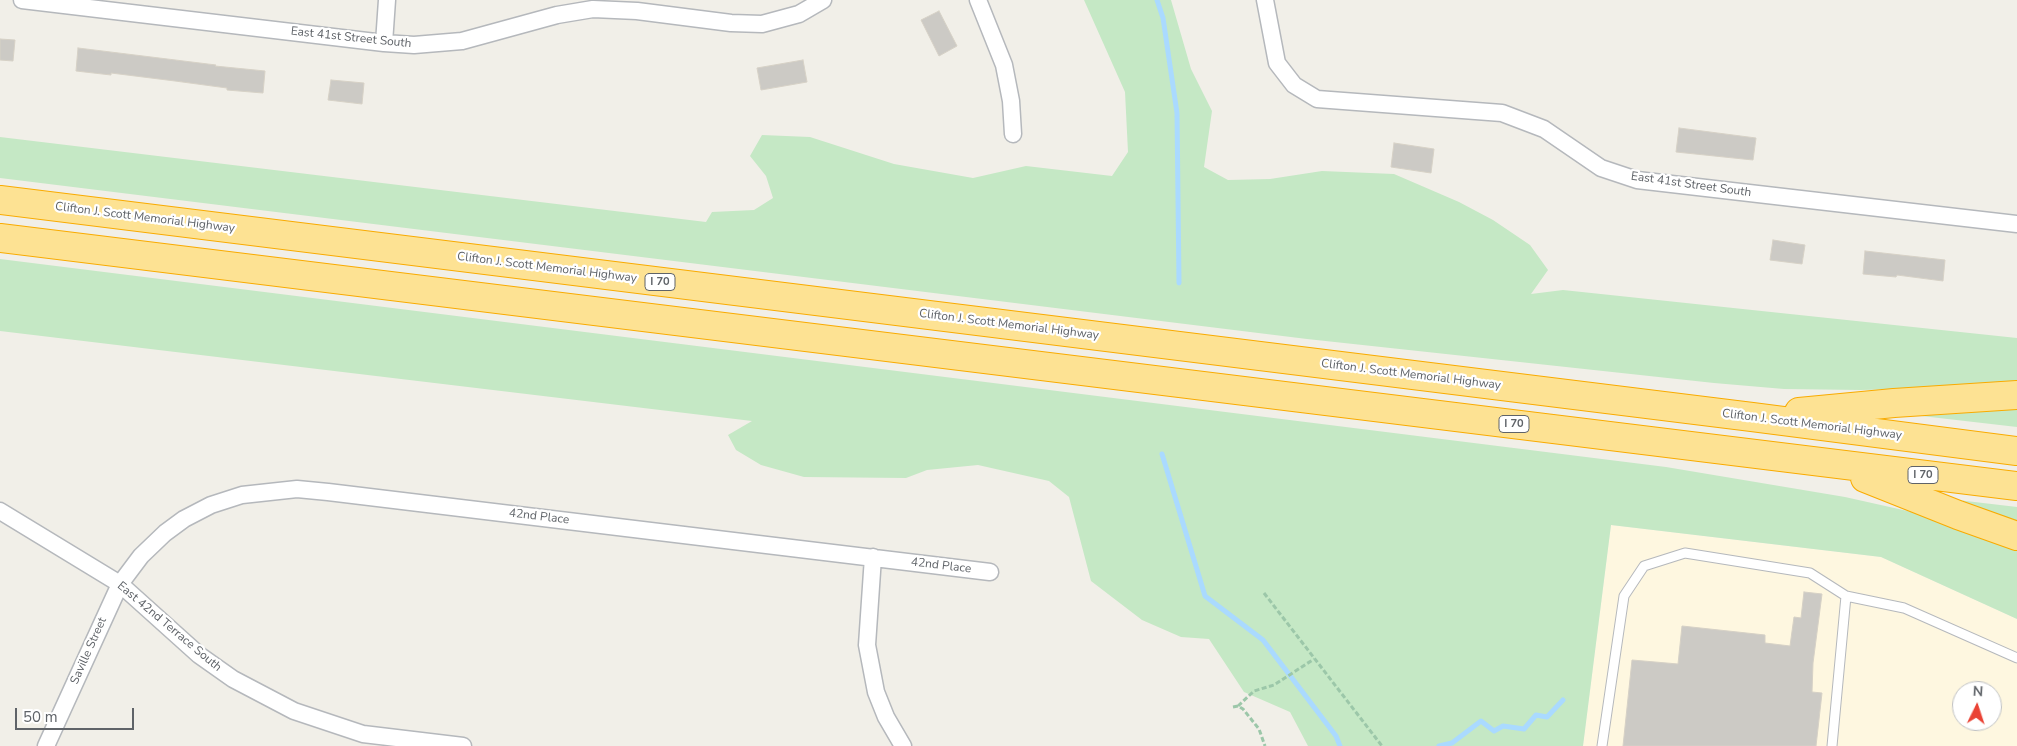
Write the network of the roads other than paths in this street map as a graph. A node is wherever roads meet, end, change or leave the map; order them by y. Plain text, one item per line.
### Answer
1 (22, 0) edge
2 (388, 0) edge
3 (823, 0) edge
4 (978, 0) edge
5 (1265, 0) edge
6 (127, 6) edge
7 (384, 44) junction
8 (1013, 134) dead end
9 (0, 200) edge
10 (2017, 224) edge
11 (0, 238) edge
12 (2017, 395) edge
13 (1752, 417) junction
14 (2017, 451) edge
15 (1829, 463) junction
16 (2017, 486) edge
17 (0, 511) edge
18 (2017, 536) edge
19 (874, 558) junction
20 (990, 572) dead end
21 (120, 584) junction
22 (1846, 596) junction
23 (2017, 658) edge
24 (46, 746) edge
25 (463, 746) edge
26 (903, 746) edge
27 (1602, 746) edge
28 (1832, 746) edge

1 - 6 street, East 41st Street South
2 - 7 street
3 - 7 street, East 41st Street South
4 - 8 street
5 - 10 street, East 41st Street South
6 - 7 street, East 41st Street South
9 - 13 highway, Clifton J. Scott Memorial Highway / I 70
11 - 15 highway, I 70
12 - 13 highway
13 - 14 highway, Clifton J. Scott Memorial Highway / I 70
15 - 16 highway, I 70
15 - 18 highway
17 - 21 street, East 42nd Terrace South
19 - 20 street, 42nd Place
19 - 21 street, 42nd Place
19 - 26 street
21 - 24 street, Saville Street
21 - 25 street, East 42nd Terrace South
22 - 23 lane
22 - 27 lane
22 - 28 lane

